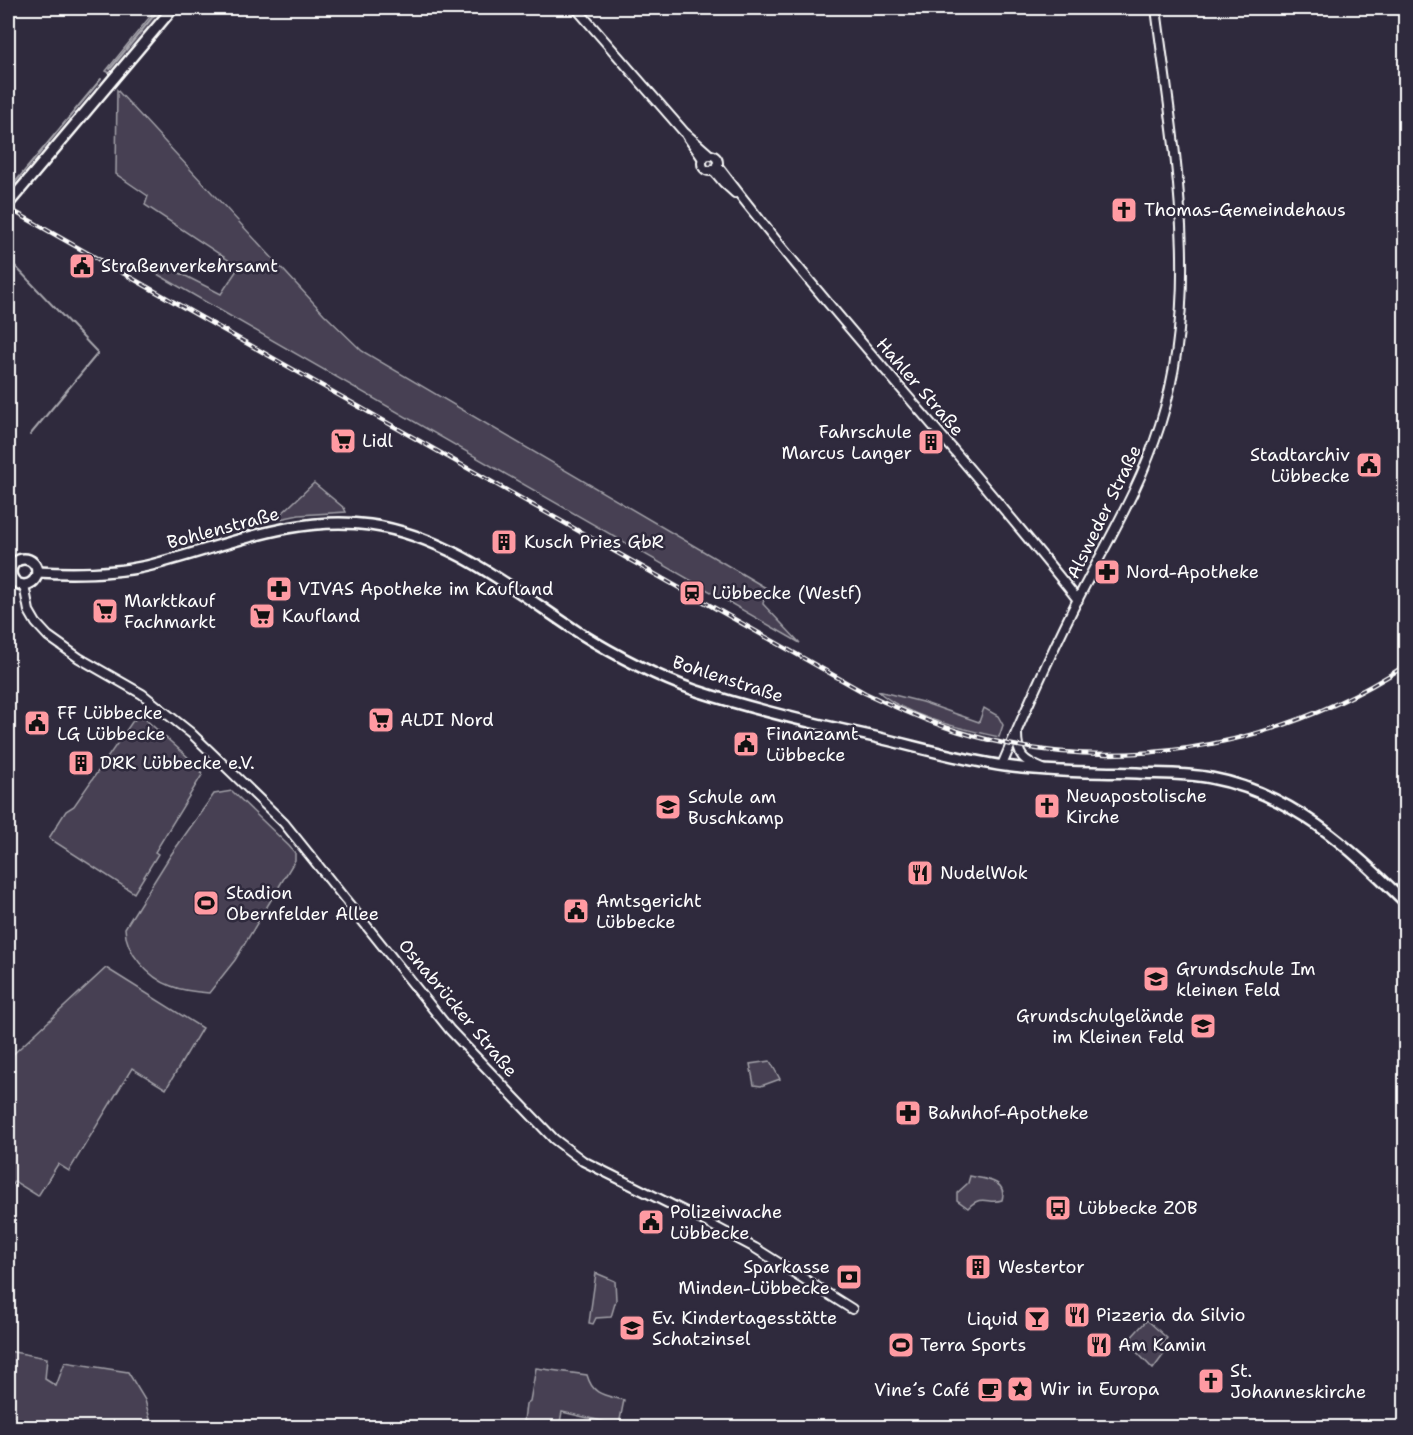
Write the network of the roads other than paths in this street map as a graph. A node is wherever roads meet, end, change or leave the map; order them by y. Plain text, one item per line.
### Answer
1 (173, 8) edge
2 (576, 8) edge
3 (1156, 8) edge
4 (707, 157) junction
5 (715, 167) junction
6 (8, 204) edge
7 (10, 562) edge
8 (37, 572) junction
9 (24, 585) junction
10 (1078, 600) junction
11 (1018, 727) junction
12 (1002, 765) junction
13 (1048, 771) junction
14 (1406, 903) edge
15 (852, 1309) dead end

1 - 6 main road
2 - 4 street
3 - 10 street, Alsweder Straße
4 - 5 street
4 - 5 street
5 - 10 street, Hahler Straße
7 - 8 main road
7 - 9 main road
8 - 9 main road
8 - 12 main road, Bohlenstraße
9 - 15 street, Osnabrücker Straße
10 - 11 street, Alsweder Straße
11 - 12 street, Alsweder Straße
11 - 13 street
12 - 13 main road, Bohlenstraße
13 - 14 main road, Bohlenstraße

